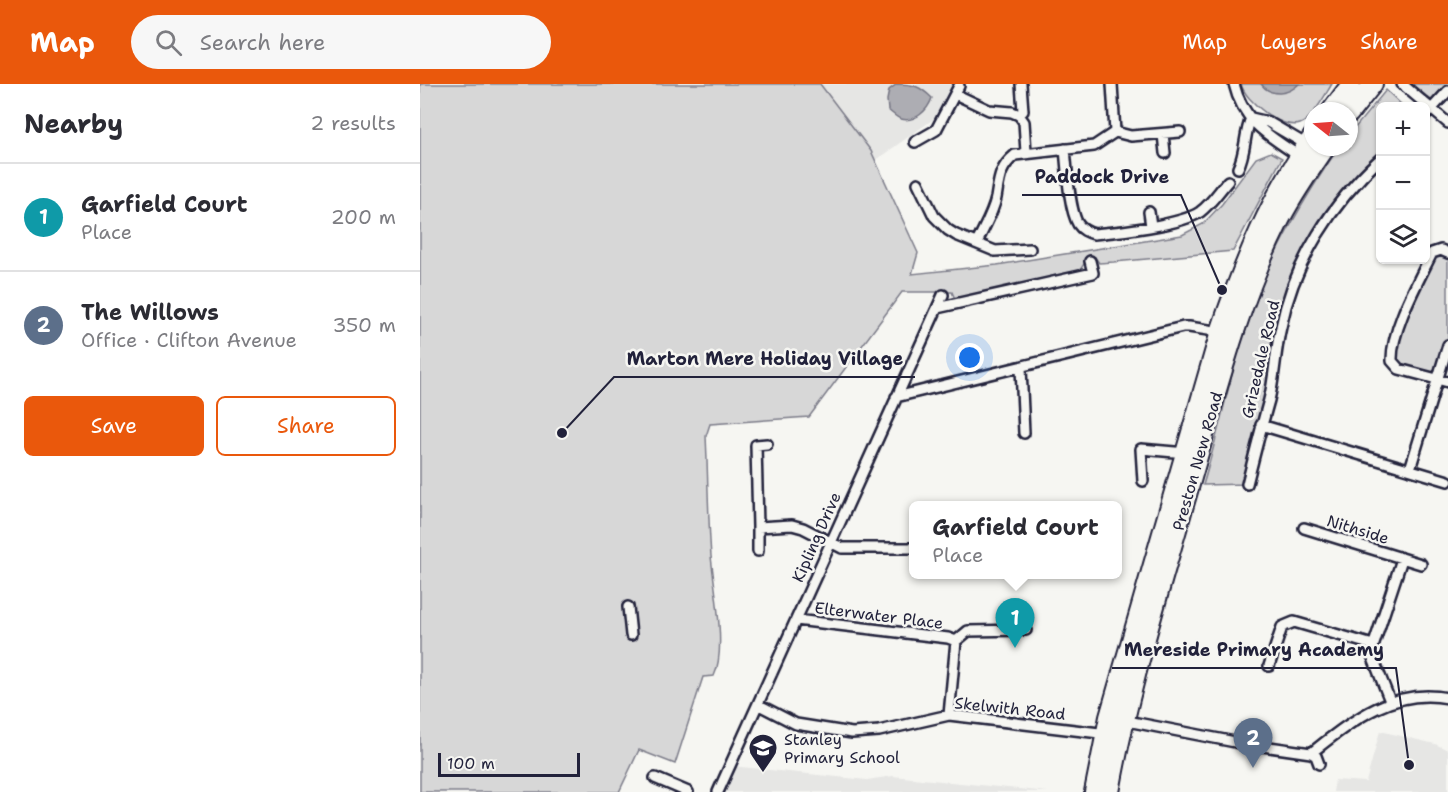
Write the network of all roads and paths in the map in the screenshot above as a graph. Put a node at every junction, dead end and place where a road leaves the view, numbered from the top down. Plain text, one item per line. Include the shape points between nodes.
1 (1021, 84) edge
2 (1112, 84) edge
3 (1234, 84) edge
4 (1351, 84) edge
5 (1372, 84) edge
6 (1402, 84) edge
7 (1448, 91) edge
8 (1338, 102) edge
9 (1358, 102) edge
10 (1419, 102) edge
11 (1430, 110) edge
12 (1430, 113) edge
13 (1019, 116) junction
14 (1251, 118) junction
15 (1448, 123) edge
16 (1114, 132) junction
17 (1180, 132) dead end
18 (1163, 134) junction
19 (915, 142) dead end
20 (1304, 146) edge
21 (1304, 147) edge
22 (1065, 149) junction
23 (1026, 152) junction
24 (1304, 152) edge
25 (1165, 153) dead end
26 (1307, 156) edge
27 (1320, 156) edge
28 (1376, 163) edge
29 (1238, 168) dead end
30 (1308, 173) junction
31 (1228, 181) dead end
32 (918, 183) dead end
33 (1149, 212) dead end
34 (1151, 226) junction
35 (977, 243) junction
36 (1030, 249) dead end
37 (1448, 253) edge
38 (1090, 261) dead end
39 (943, 295) dead end
40 (937, 308) junction
41 (1228, 334) junction
42 (1448, 345) edge
43 (1021, 368) junction
44 (1443, 381) edge
45 (896, 397) junction
46 (1261, 426) junction
47 (1024, 433) dead end
48 (767, 444) dead end
49 (1186, 453) junction
50 (1410, 469) junction
51 (1143, 481) dead end
52 (1448, 481) edge
53 (1247, 484) dead end
54 (758, 527) junction
55 (1304, 528) dead end
56 (830, 542) junction
57 (756, 547) dead end
58 (909, 548) edge
59 (1402, 559) junction
60 (1421, 564) dead end
61 (628, 607) dead end
62 (796, 620) junction
63 (1026, 630) dead end
64 (631, 635) dead end
65 (956, 641) junction
66 (1373, 645) junction
67 (1269, 666) dead end
68 (1448, 696) edge
69 (1390, 701) junction
70 (759, 705) junction
71 (949, 715) junction
72 (1115, 727) junction
73 (1311, 753) junction
74 (1319, 764) dead end
75 (655, 778) dead end
76 (687, 792) edge
77 (718, 792) edge
78 (1094, 792) edge
79 (1110, 792) edge

1 - 13 street via 1023,111
2 - 16 street
3 - 14 street
4 - 8 highway
5 - 9 highway
6 - 10 street
7 - 11 street
12 - 15 street
13 - 19 street via 989,110 957,90 936,130
13 - 23 street via 1024,122
14 - 20 street via 1268,122
14 - 21 street via 1263,132
14 - 29 street
16 - 18 street via 1131,136
16 - 22 street via 1094,146
17 - 18 street
18 - 25 street
22 - 23 street
22 - 34 street via 1073,209 1084,231 1094,234
23 - 35 street via 1014,155 1001,171 996,199
24 - 41 highway, Preston New Road via 1286,176 1230,302
26 - 30 highway
27 - 30 highway, Preston New Road
28 - 46 street, Grizedale Road via 1343,197 1299,273 1280,328
30 - 41 highway, Preston New Road via 1278,224
31 - 34 street via 1199,212
32 - 35 street via 941,223 956,235
33 - 34 street
35 - 36 street via 995,251
37 - 44 street via 1432,253 1408,303 1392,350 1392,361 1400,369
38 - 40 street via 1094,273
39 - 40 street, Kipling Drive
40 - 45 street, Kipling Drive
41 - 43 street via 1183,327
41 - 49 highway, Preston New Road
41 - 72 highway, Preston New Road via 1203,439 1153,613
42 - 44 street
43 - 45 street
43 - 47 street
44 - 50 street
45 - 56 street, Kipling Drive
46 - 50 street
46 - 53 street, Grizedale Road
48 - 54 street via 756,445
49 - 51 street, Preston New Road via 1141,449
49 - 72 highway, Preston New Road
50 - 52 street
54 - 56 street via 792,525
54 - 57 street
55 - 59 street, Nithside
56 - 58 street via 842,548
56 - 62 street, Kipling Drive
59 - 60 street, Nithside
59 - 66 street, Nithside
61 - 64 street
62 - 65 street, Elterwater Place
62 - 70 street, Kipling Drive
63 - 65 street, Elterwater Place via 968,631
65 - 71 street
66 - 67 street via 1294,622 1282,627
66 - 69 street via 1371,653
68 - 69 street via 1422,695
69 - 73 street via 1352,721
70 - 71 street, Skelwith Road via 796,724 852,733
70 - 77 street, Kipling Drive
71 - 72 street, Skelwith Road
72 - 73 street, Skelwith Road
72 - 78 highway, Preston New Road
72 - 79 highway, Preston New Road
73 - 74 street
75 - 76 street

